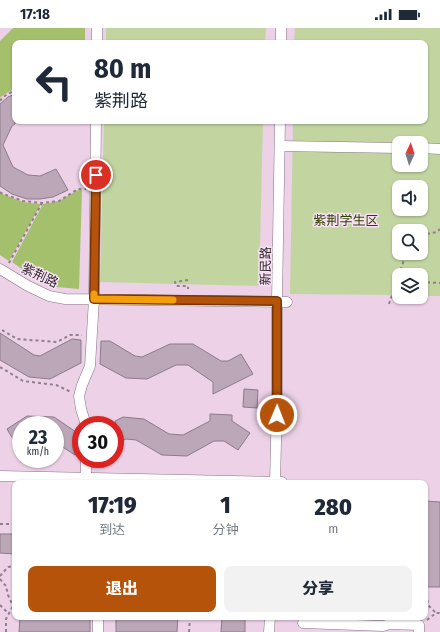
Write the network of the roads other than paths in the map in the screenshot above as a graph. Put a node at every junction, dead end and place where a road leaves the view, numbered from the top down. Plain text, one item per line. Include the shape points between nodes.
1 (97, 28) edge
2 (281, 28) edge
3 (97, 40) edge
4 (281, 40) edge
5 (96, 124) edge
6 (280, 124) edge
7 (280, 146) junction
8 (392, 148) edge
9 (428, 148) edge
10 (440, 149) edge
11 (2, 271) edge
12 (94, 299) junction
13 (282, 302) junction
14 (83, 416) edge
15 (86, 468) edge
16 (0, 476) edge
17 (86, 478) junction
18 (97, 480) edge
19 (277, 480) edge
20 (98, 620) edge
21 (270, 620) edge
22 (303, 623) dead end
23 (419, 629) edge
24 (98, 632) edge
25 (269, 632) edge

1 - 3 street
2 - 4 street
5 - 12 street
6 - 7 street, 新民路
7 - 8 street
7 - 13 street, 新民路
9 - 10 street
11 - 12 street, 紫荆路 via 48,296
12 - 13 street, 紫荆路
12 - 14 street via 90,366 79,396
13 - 19 street, 新民路 via 277,401
15 - 17 street
16 - 17 street
17 - 18 street
20 - 24 street
21 - 25 street
22 - 23 street via 383,626 390,624

